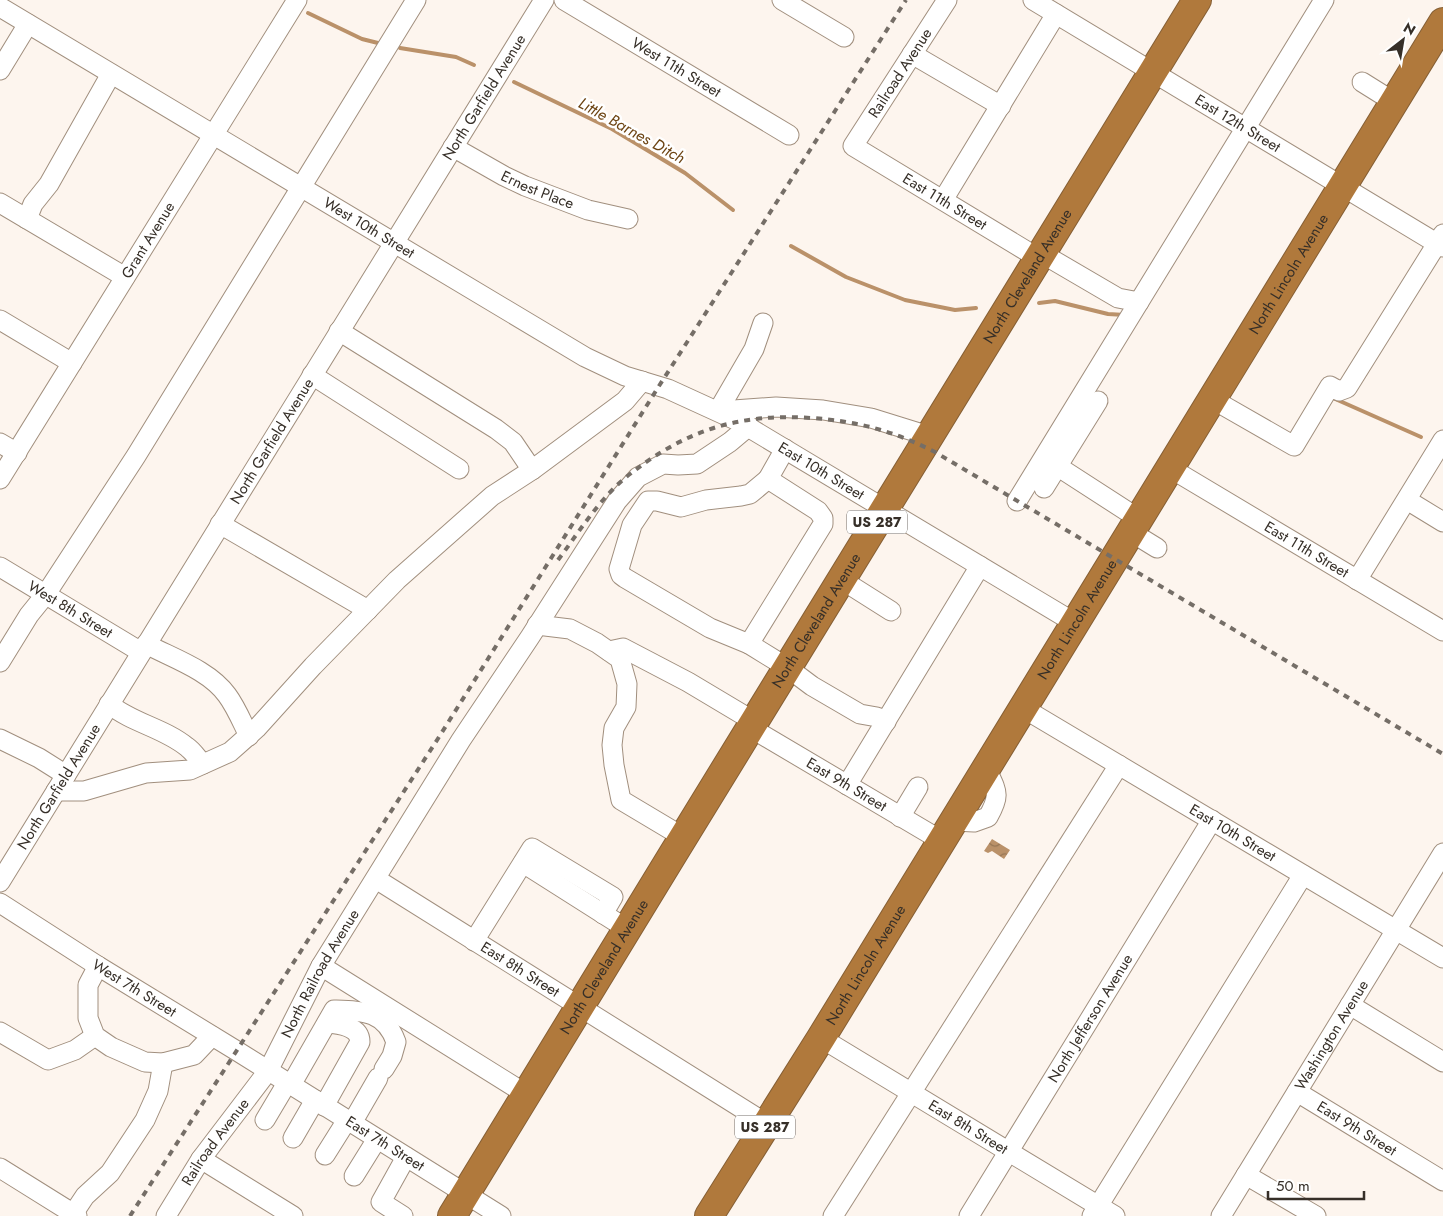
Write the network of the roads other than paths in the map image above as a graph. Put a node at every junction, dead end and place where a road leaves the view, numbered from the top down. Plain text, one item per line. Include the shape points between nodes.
1 (297, 0) edge
2 (416, 0) edge
3 (544, 0) edge
4 (564, 0) edge
5 (782, 0) edge
6 (947, 0) edge
7 (1033, 0) edge
8 (1197, 0) edge
9 (1324, 0) edge
10 (0, 7) edge
11 (1060, 10) edge
12 (1443, 22) edge
13 (28, 24) junction
14 (844, 36) dead end
15 (912, 54) junction
16 (0, 70) edge
17 (1152, 72) junction
18 (110, 74) junction
19 (1362, 82) dead end
20 (1394, 102) junction
21 (1000, 106) junction
22 (1245, 128) junction
23 (212, 135) junction
24 (789, 135) dead end
25 (853, 146) joint
26 (453, 147) junction
27 (1342, 186) junction
28 (301, 188) junction
29 (943, 200) junction
30 (0, 203) edge
31 (27, 219) junction
32 (628, 219) dead end
33 (1441, 241) edge
34 (393, 244) junction
35 (1039, 256) junction
36 (125, 277) junction
37 (1138, 302) junction
38 (0, 320) edge
39 (763, 323) dead end
40 (339, 331) junction
41 (72, 363) junction
42 (312, 375) junction
43 (642, 381) junction
44 (1212, 399) junction
45 (1098, 401) dead end
46 (718, 411) junction
47 (748, 426) junction
48 (929, 436) junction
49 (1443, 440) edge
50 (0, 443) edge
51 (786, 448) junction
52 (17, 453) junction
53 (1057, 466) junction
54 (1170, 468) junction
55 (459, 469) dead end
56 (532, 470) junction
57 (768, 478) junction
58 (0, 479) edge
59 (1044, 488) dead end
60 (1407, 500) junction
61 (1017, 501) dead end
62 (885, 508) junction
63 (1443, 522) edge
64 (220, 524) junction
65 (1135, 525) junction
66 (1157, 548) dead end
67 (980, 566) junction
68 (0, 567) edge
69 (842, 580) junction
70 (1357, 580) junction
71 (46, 594) junction
72 (368, 610) junction
73 (891, 611) dead end
74 (1075, 623) junction
75 (537, 625) junction
76 (1443, 631) edge
77 (749, 644) junction
78 (144, 648) junction
79 (609, 651) junction
80 (0, 662) edge
81 (788, 668) junction
82 (109, 704) junction
83 (1023, 708) junction
84 (886, 722) junction
85 (753, 725) junction
86 (249, 736) junction
87 (0, 739) edge
88 (203, 764) junction
89 (1119, 765) junction
90 (66, 775) junction
91 (847, 785) junction
92 (918, 787) dead end
93 (56, 791) junction
94 (900, 817) junction
95 (1212, 820) junction
96 (948, 831) junction
97 (683, 837) junction
98 (1443, 854) edge
99 (1303, 875) junction
100 (376, 879) junction
101 (0, 882) edge
102 (0, 903) edge
103 (628, 929) junction
104 (1396, 930) junction
105 (474, 941) junction
106 (1443, 958) edge
107 (98, 966) junction
108 (321, 966) junction
109 (350, 984) junction
110 (1350, 1005) junction
111 (579, 1007) junction
112 (331, 1017) junction
113 (0, 1032) edge
114 (95, 1036) junction
115 (212, 1036) junction
116 (821, 1038) junction
117 (1443, 1062) edge
118 (163, 1063) junction
119 (268, 1071) junction
120 (289, 1084) junction
121 (911, 1092) junction
122 (1297, 1092) junction
123 (526, 1094) junction
124 (319, 1103) junction
125 (265, 1120) dead end
126 (349, 1121) junction
127 (766, 1124) junction
128 (293, 1138) dead end
129 (377, 1139) junction
130 (1008, 1152) junction
131 (325, 1155) dead end
132 (406, 1157) junction
133 (201, 1159) junction
134 (0, 1169) edge
135 (1246, 1174) junction
136 (354, 1176) dead end
137 (1443, 1180) edge
138 (459, 1205) edge
139 (1095, 1211) edge
140 (75, 1215) edge
141 (166, 1216) edge
142 (293, 1216) edge
143 (402, 1216) edge
144 (501, 1216) edge
145 (709, 1216) edge
146 (834, 1216) edge
147 (969, 1216) edge
148 (1115, 1216) edge
149 (1221, 1216) edge
150 (1316, 1216) edge

1 - 23 street, Grant Avenue
2 - 28 street
3 - 26 street, North Garfield Avenue
4 - 24 street, West 11th Street
5 - 14 street
6 - 15 street, Railroad Avenue
7 - 11 street, East 12th Street
8 - 17 highway, North Cleveland Avenue / US 287
9 - 22 street
10 - 13 street, West 10th Street
11 - 17 street, East 12th Street
11 - 21 street
12 - 20 highway, North Lincoln Avenue / US 287
13 - 16 street
13 - 18 street, West 10th Street
15 - 21 street
15 - 25 street, Railroad Avenue
17 - 22 street, East 12th Street
17 - 35 highway, North Cleveland Avenue / US 287
18 - 23 street, West 10th Street
18 - 31 street
19 - 20 street
20 - 27 highway, North Lincoln Avenue / US 287
21 - 29 street
22 - 27 street, East 12th Street
22 - 37 street
23 - 28 street, West 10th Street
23 - 36 street, Grant Avenue
25 - 29 street, East 11th Street
26 - 32 street, Ernest Place via 526,186 588,210
26 - 34 street, North Garfield Avenue
27 - 33 street, East 12th Street
27 - 44 highway, North Lincoln Avenue / US 287
28 - 34 street, West 10th Street
28 - 71 street via 132,464
29 - 35 street, East 11th Street
30 - 31 street
31 - 36 street
33 - 44 street via 1346,388 1339,392 1330,386 1294,446
34 - 40 street, North Garfield Avenue
34 - 43 street, West 10th Street via 585,357
35 - 37 street, East 11th Street via 1118,298
35 - 48 highway, North Cleveland Avenue / US 287
36 - 41 street, Grant Avenue
37 - 61 street
38 - 41 street
39 - 46 street via 754,349
40 - 42 street, North Garfield Avenue
40 - 56 street via 496,429 513,442
41 - 52 street, Grant Avenue
42 - 55 street
42 - 64 street, North Garfield Avenue
43 - 46 street, West 10th Street
43 - 56 street via 625,401
44 - 54 highway, North Lincoln Avenue / US 287
45 - 53 street
46 - 47 street, West 10th Street
46 - 48 street via 776,407 823,410 870,418
47 - 51 street, East 10th Street
47 - 75 street, North Railroad Avenue via 697,464 663,464 638,477 617,501
48 - 62 highway, North Cleveland Avenue / US 287
49 - 60 street
50 - 52 street
51 - 57 street
51 - 62 street, East 10th Street
52 - 58 street, Grant Avenue
53 - 59 street
53 - 65 street
54 - 65 highway, North Lincoln Avenue / US 287
54 - 70 street, East 11th Street
56 - 72 street via 492,496
57 - 77 street via 818,511 823,524
57 - 77 street via 750,494 741,496 681,507 648,501 632,525 619,569 625,578 688,616
60 - 63 street
60 - 70 street
62 - 67 street, East 10th Street
62 - 69 highway, North Cleveland Avenue / US 287
64 - 72 street
64 - 78 street, North Garfield Avenue
65 - 66 street
65 - 74 highway, North Lincoln Avenue / US 287
67 - 74 street, East 10th Street
67 - 84 street
68 - 71 street, West 8th Street
69 - 73 street
69 - 81 highway, North Cleveland Avenue / US 287
70 - 76 street, East 11th Street
71 - 78 street, West 8th Street
71 - 80 street
72 - 86 street
74 - 83 highway, North Lincoln Avenue / US 287
75 - 79 street via 570,629
75 - 100 street, North Railroad Avenue via 461,740
77 - 81 street
78 - 82 street, North Garfield Avenue
78 - 86 street, West 8th Street via 203,674 221,687
79 - 85 street, East 9th Street via 623,648 688,682
79 - 97 street via 620,659 628,684 626,707 614,728 612,745 621,800
81 - 84 street via 860,714
81 - 85 highway, North Cleveland Avenue / US 287
82 - 88 street via 188,747
82 - 90 street, North Garfield Avenue
83 - 89 street, East 10th Street
83 - 96 highway, North Lincoln Avenue / US 287
84 - 91 street
85 - 91 street, East 9th Street
85 - 97 highway, North Cleveland Avenue / US 287
86 - 88 street via 230,752
87 - 90 street
88 - 93 street via 190,770 146,773 84,791
89 - 95 street, East 10th Street
89 - 121 street
90 - 93 street, North Garfield Avenue
91 - 94 street, East 9th Street
92 - 94 street
93 - 101 street, North Garfield Avenue
94 - 96 street, East 9th Street
95 - 99 street, East 10th Street
95 - 130 street, North Jefferson Avenue
96 - 116 highway, North Lincoln Avenue / US 287
97 - 103 highway, North Cleveland Avenue / US 287
98 - 104 street, Washington Avenue
99 - 104 street, East 10th Street
99 - 139 street
100 - 105 street, East 8th Street
100 - 108 street, North Railroad Avenue
102 - 107 street, West 7th Street
103 - 105 street via 527,856
103 - 111 highway, North Cleveland Avenue / US 287
104 - 106 street, East 10th Street
104 - 110 street, Washington Avenue
105 - 111 street, East 8th Street
107 - 114 street via 88,985 88,1018
107 - 115 street, West 7th Street
108 - 109 street
108 - 119 street, North Railroad Avenue
109 - 112 street
109 - 123 street
110 - 117 street
110 - 122 street, Washington Avenue
111 - 123 highway, North Cleveland Avenue / US 287
111 - 127 street, East 8th Street
112 - 120 street
112 - 124 street via 361,1038
112 - 126 street via 369,1013 382,1020 396,1042 392,1056
113 - 114 street via 48,1060 75,1050
114 - 118 street via 145,1062
115 - 118 street via 194,1055
115 - 119 street, West 7th Street
116 - 121 street, East 8th Street
116 - 127 highway, North Lincoln Avenue / US 287
118 - 140 street via 158,1091 145,1120 110,1173 85,1196
119 - 120 street, East 7th Street
119 - 133 street, Railroad Avenue
120 - 124 street, East 7th Street
120 - 125 street
121 - 130 street, East 8th Street
121 - 146 street
122 - 135 street, Washington Avenue
122 - 137 street, East 9th Street
123 - 138 highway, North Cleveland Avenue / US 287
124 - 126 street, East 7th Street
124 - 128 street
126 - 129 street, East 7th Street
126 - 131 street
127 - 145 highway, North Lincoln Avenue / US 287
129 - 132 street, East 7th Street
129 - 136 street
130 - 139 street, East 8th Street
130 - 147 street, North Jefferson Avenue
132 - 138 street, East 7th Street
132 - 143 street via 381,1202
133 - 141 street, Railroad Avenue
133 - 142 street
134 - 140 street
135 - 149 street, Washington Avenue
135 - 150 street
138 - 144 street, East 7th Street
139 - 148 street, East 8th Street

